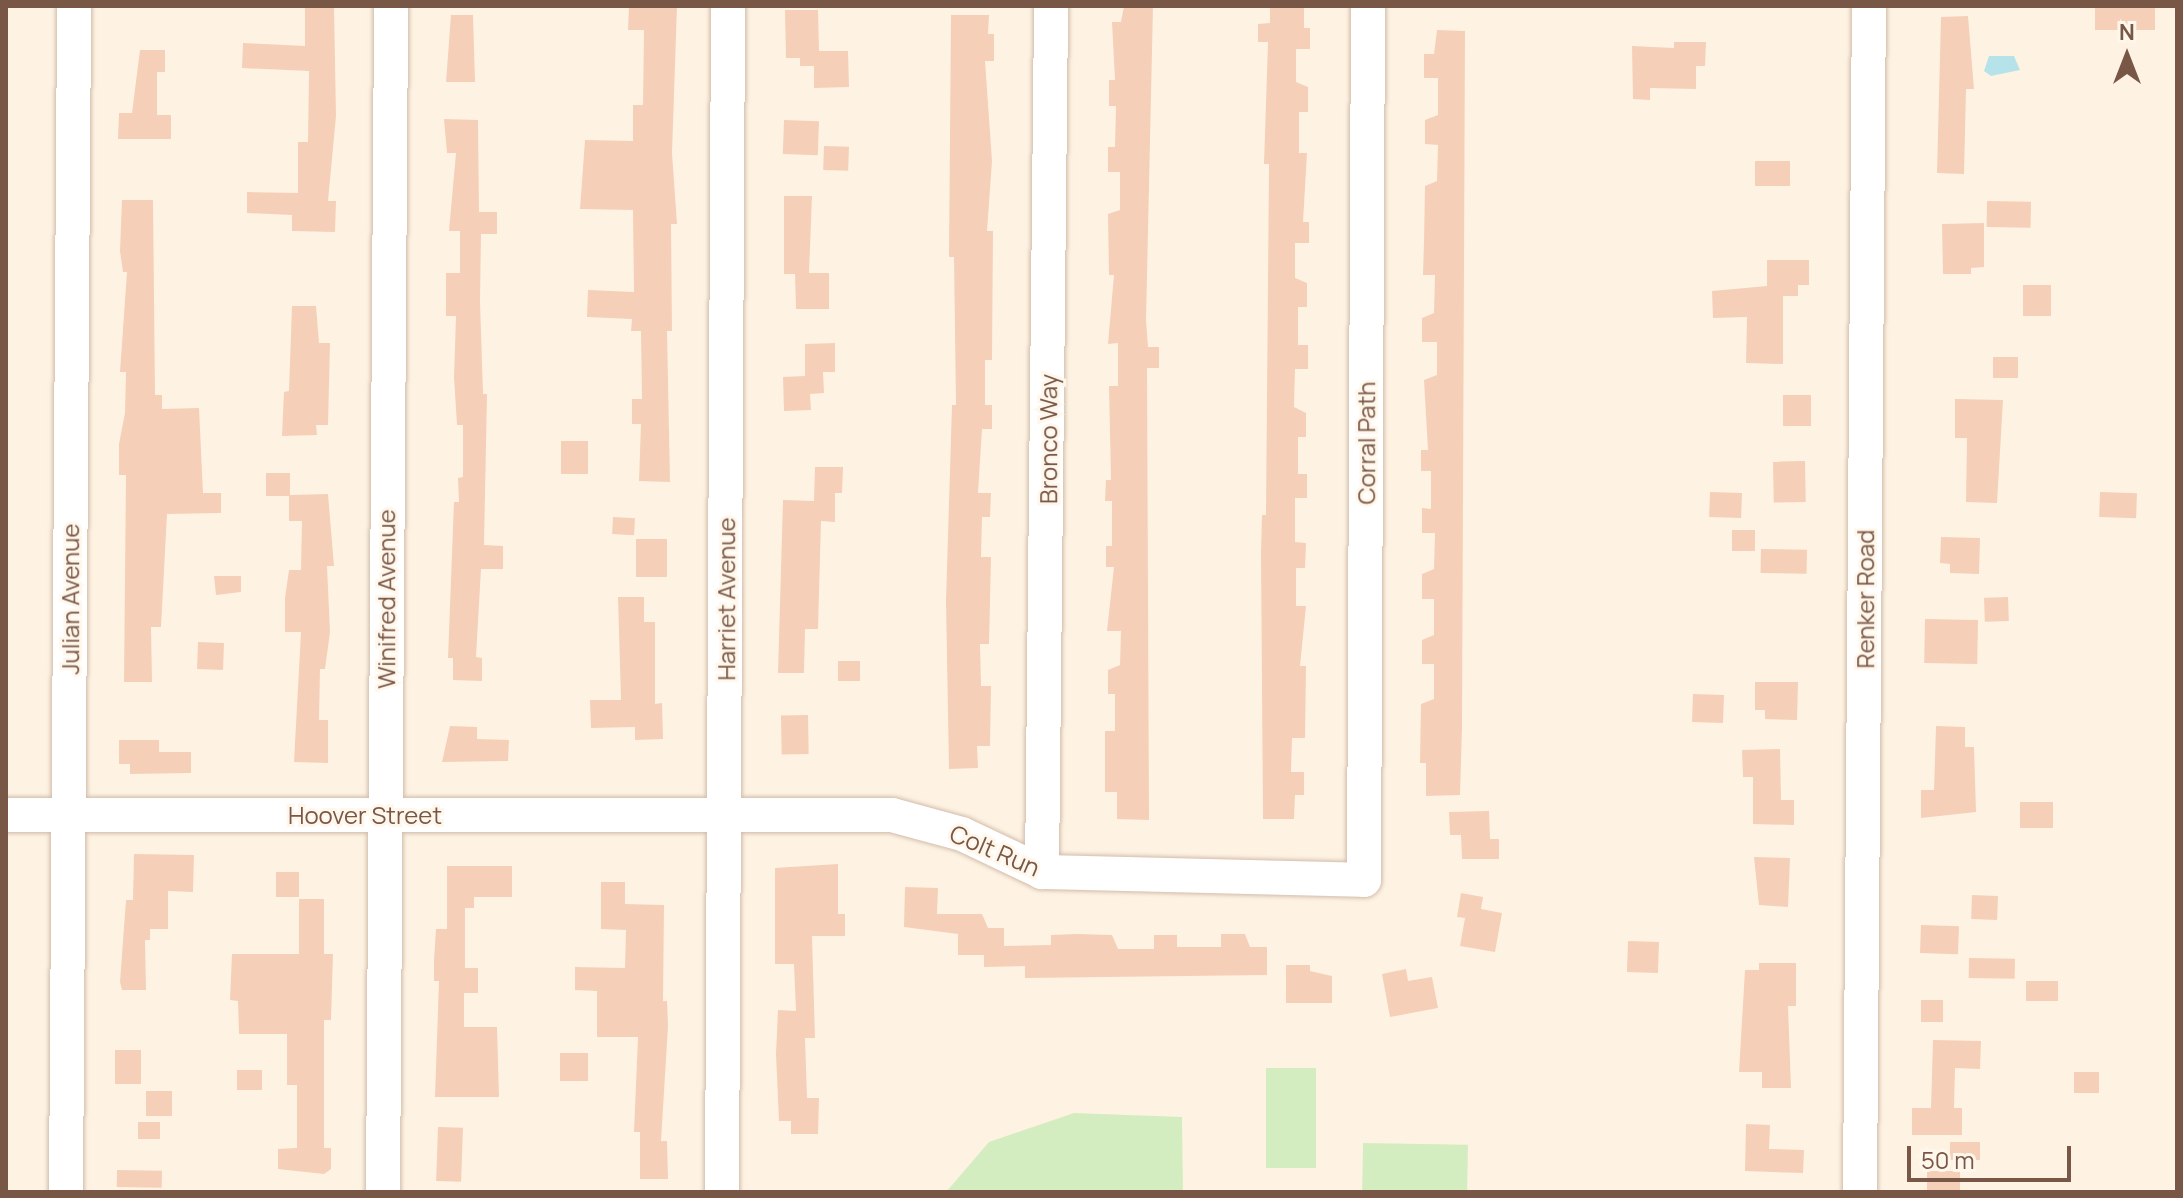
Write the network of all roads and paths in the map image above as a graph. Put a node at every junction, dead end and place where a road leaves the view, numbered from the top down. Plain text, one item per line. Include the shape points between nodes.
1 (74, 6) edge
2 (391, 6) edge
3 (728, 6) edge
4 (1051, 6) edge
5 (1368, 6) edge
6 (1869, 6) edge
7 (6, 815) edge
8 (68, 815) junction
9 (385, 815) junction
10 (724, 815) junction
11 (1042, 872) junction
12 (1364, 880) joint
13 (66, 1192) edge
14 (383, 1192) edge
15 (722, 1192) edge
16 (1860, 1192) edge

1 - 8 street, Julian Avenue
2 - 9 street, Winifred Avenue
3 - 10 street, Harriet Avenue
4 - 11 street, Bronco Way
5 - 12 street, Corral Path
6 - 16 street, Renker Road
7 - 8 street, Hoover Street
8 - 9 street, Hoover Street
8 - 13 street, Julian Avenue
9 - 10 street, Hoover Street
9 - 14 street, Winifred Avenue
10 - 11 street, Colt Run via 892,815 962,834
10 - 15 street, Harriet Avenue
11 - 12 street, Colt Run

